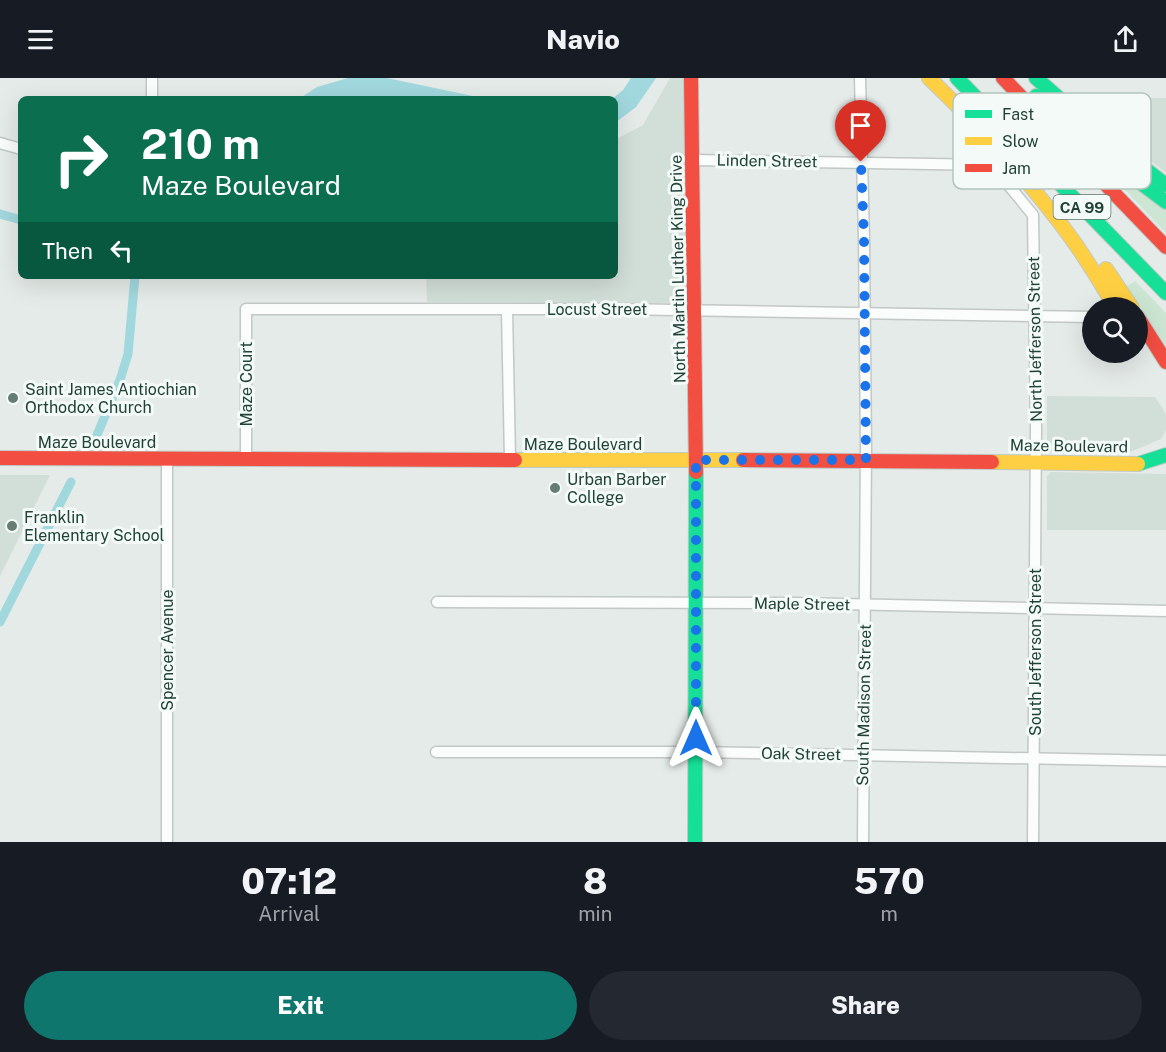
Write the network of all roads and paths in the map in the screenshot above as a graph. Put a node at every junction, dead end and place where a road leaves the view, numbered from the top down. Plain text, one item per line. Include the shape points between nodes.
1 (152, 78) edge
2 (692, 78) edge
3 (860, 78) edge
4 (929, 78) edge
5 (957, 78) edge
6 (1002, 78) edge
7 (1016, 78) edge
8 (1036, 78) edge
9 (972, 93) edge
10 (1017, 93) edge
11 (1033, 93) edge
12 (1053, 93) edge
13 (152, 96) edge
14 (953, 102) edge
15 (0, 143) edge
16 (18, 148) edge
17 (693, 160) junction
18 (861, 162) junction
19 (953, 164) edge
20 (1151, 173) edge
21 (1166, 184) edge
22 (1012, 189) edge
23 (1033, 189) edge
24 (1049, 189) edge
25 (1065, 189) edge
26 (1110, 189) edge
27 (1149, 189) edge
28 (1166, 202) edge
29 (1033, 215) joint
30 (1166, 247) edge
31 (1166, 293) edge
32 (1109, 297) edge
33 (1125, 297) edge
34 (246, 309) joint
35 (507, 310) junction
36 (695, 310) junction
37 (864, 313) junction
38 (1035, 316) junction
39 (1082, 317) edge
40 (1148, 333) edge
41 (1148, 353) edge
42 (1166, 362) edge
43 (1166, 379) edge
44 (1166, 455) edge
45 (0, 458) edge
46 (167, 459) junction
47 (246, 459) junction
48 (510, 460) junction
49 (696, 460) junction
50 (866, 460) junction
51 (1036, 462) junction
52 (1138, 464) junction
53 (1166, 466) edge
54 (437, 602) dead end
55 (696, 602) junction
56 (866, 605) junction
57 (1036, 608) junction
58 (1166, 610) edge
59 (436, 752) dead end
60 (697, 752) junction
61 (864, 754) junction
62 (1035, 758) junction
63 (1166, 761) edge
64 (167, 842) edge
65 (695, 842) edge
66 (863, 842) edge
67 (1033, 842) edge

1 - 13 street
2 - 17 main road, North Martin Luther King Drive
3 - 18 street, South Madison Street
4 - 14 main road
5 - 9 main road, CA 99
6 - 10 main road, CA 99
7 - 11 main road
8 - 12 main road
15 - 16 street
17 - 18 street, Linden Street
17 - 36 main road, North Martin Luther King Drive
18 - 19 street, Linden Street
18 - 37 street, South Madison Street
20 - 21 main road
22 - 29 street, Linden Street
23 - 32 main road
24 - 33 main road
25 - 31 main road, CA 99
26 - 30 main road, CA 99
27 - 28 main road
29 - 38 street, North Jefferson Street
34 - 35 street, Locust Street
34 - 47 street, Maze Court
35 - 36 street, Locust Street
35 - 48 street
36 - 37 street, Locust Street
36 - 49 main road, North Martin Luther King Drive
37 - 38 street, Locust Street
37 - 50 street, South Madison Street
38 - 39 street, Locust Street
38 - 51 street, North Jefferson Street
40 - 42 main road
41 - 43 main road
44 - 52 main road
45 - 46 main road, Maze Boulevard
46 - 47 main road, Maze Boulevard
46 - 64 street, Spencer Avenue
47 - 48 main road, Maze Boulevard
48 - 49 main road, Maze Boulevard
49 - 50 main road, Maze Boulevard
49 - 55 main road, North Martin Luther King Drive
50 - 51 main road, Maze Boulevard
50 - 56 street, South Madison Street
51 - 52 main road, Maze Boulevard
51 - 57 street, South Jefferson Street
52 - 53 main road, Maze Boulevard
54 - 55 street, Maple Street
55 - 56 street, Maple Street
55 - 60 main road, North Martin Luther King Drive
56 - 57 street, Maple Street
56 - 61 street, South Madison Street
57 - 58 street, Maple Street
57 - 62 street, South Jefferson Street
59 - 60 street, Oak Street
60 - 61 street, Oak Street
60 - 65 main road, North Martin Luther King Drive
61 - 62 street, Oak Street
61 - 66 street, South Madison Street
62 - 63 street, Oak Street
62 - 67 street, South Jefferson Street

